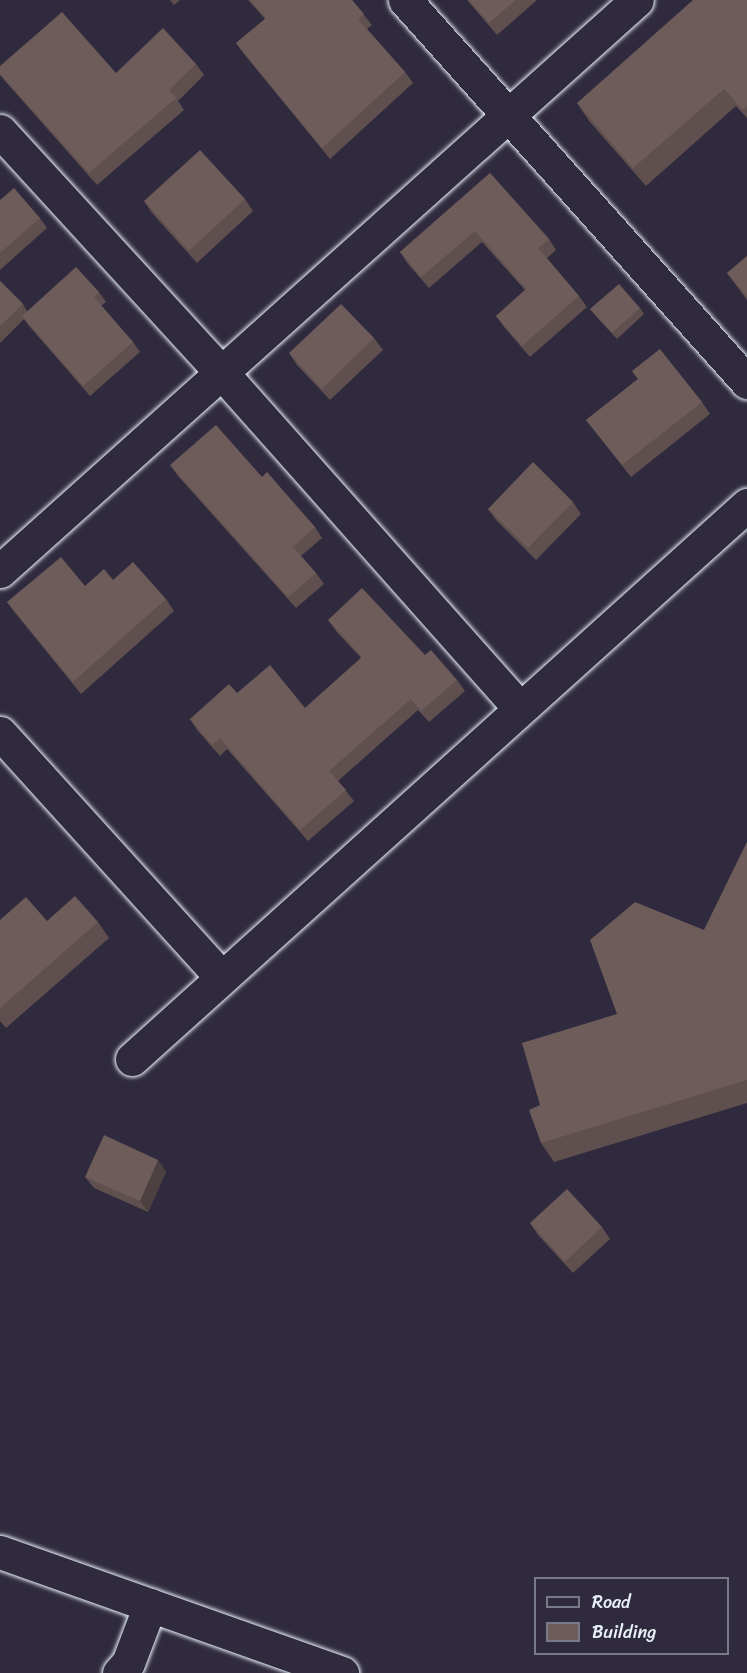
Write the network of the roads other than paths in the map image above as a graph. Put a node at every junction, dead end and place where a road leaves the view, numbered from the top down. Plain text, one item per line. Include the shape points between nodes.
1 (405, 0) edge
2 (637, 0) edge
3 (508, 115) junction
4 (0, 131) edge
5 (222, 373) junction
6 (747, 382) edge
7 (747, 505) edge
8 (0, 571) edge
9 (520, 709) junction
10 (0, 733) edge
11 (220, 976) junction
12 (132, 1059) dead end
13 (0, 1552) edge
14 (150, 1605) junction
15 (119, 1673) edge
16 (342, 1673) edge

1 - 3 street
2 - 3 street
3 - 5 street
3 - 6 street
4 - 5 street
5 - 8 street
5 - 9 street
7 - 9 street
9 - 11 street
10 - 11 street
11 - 12 street
13 - 14 street
14 - 15 street via 128,1664
14 - 16 street

